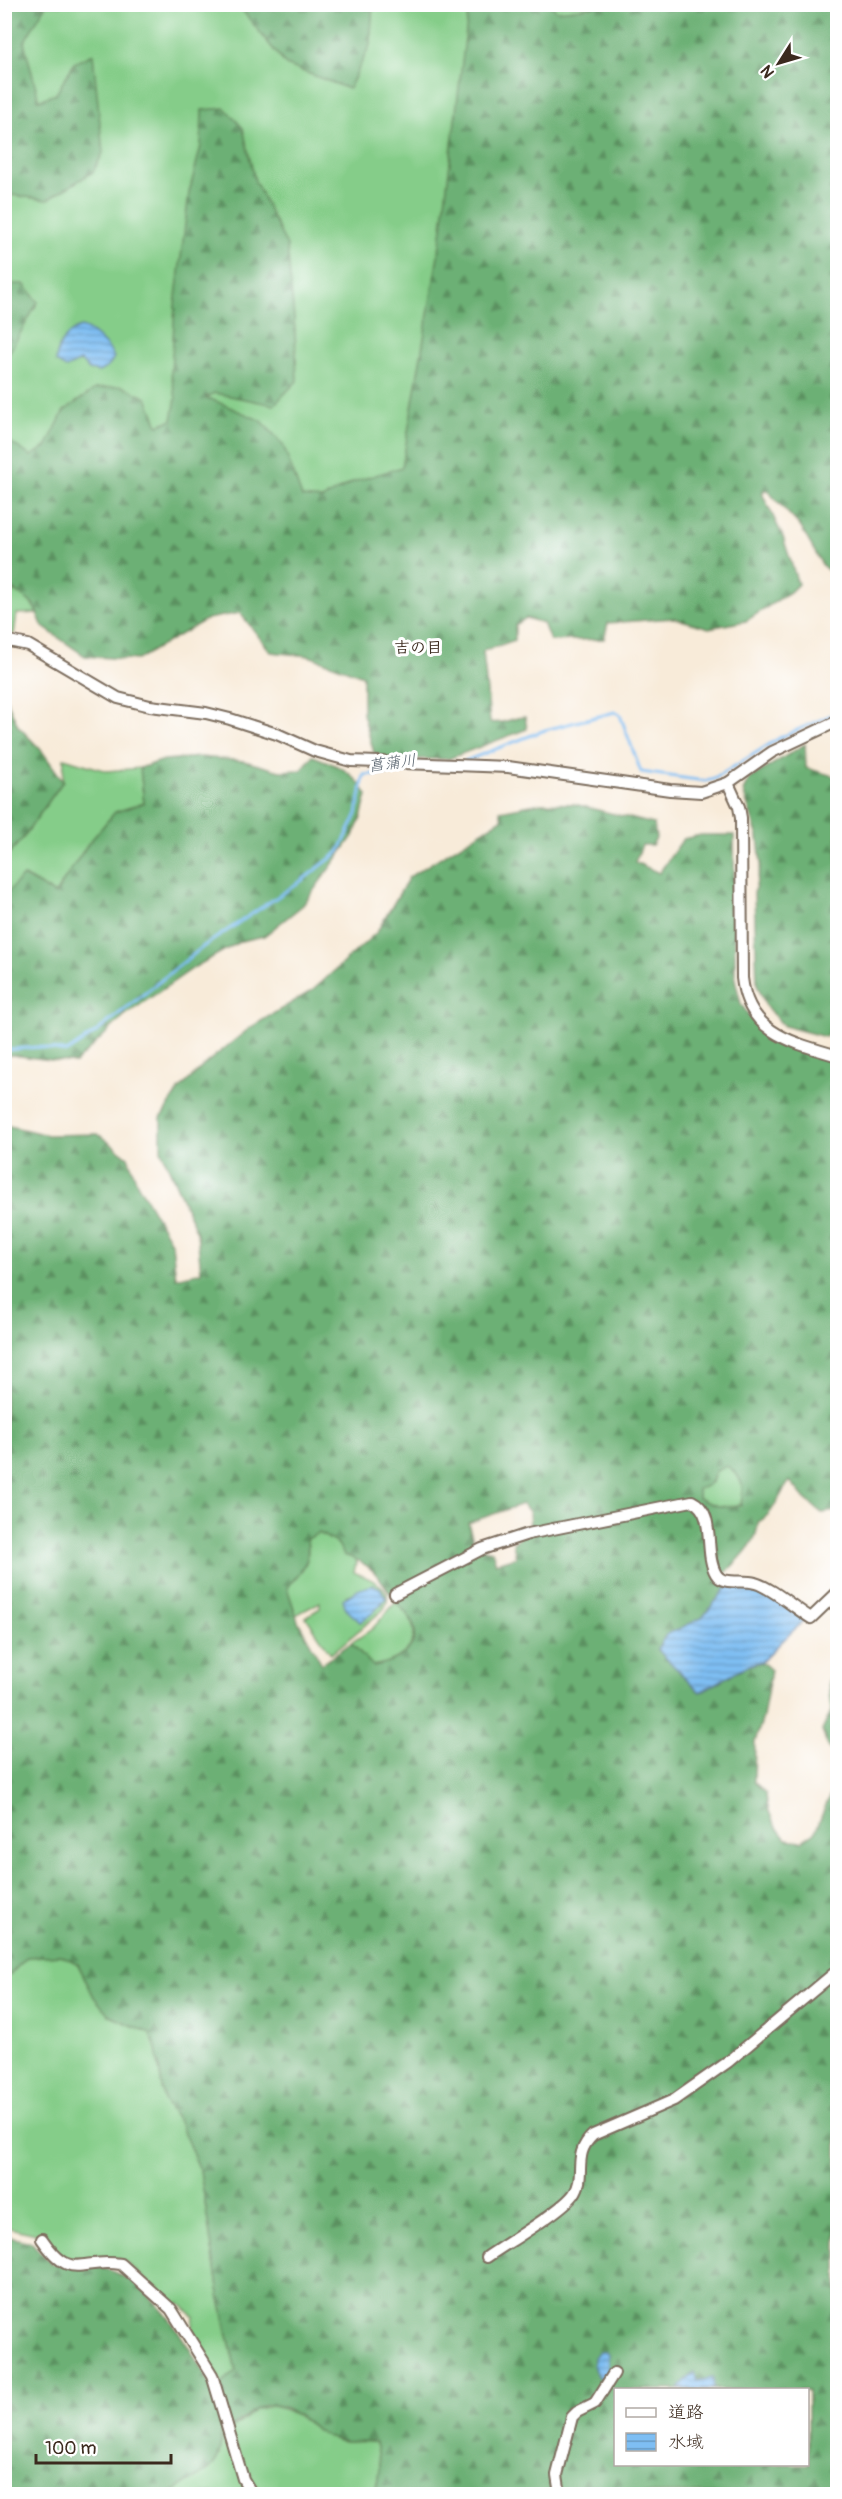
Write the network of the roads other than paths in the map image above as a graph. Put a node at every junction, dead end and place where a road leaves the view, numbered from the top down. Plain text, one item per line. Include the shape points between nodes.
1 (4, 640) edge
2 (837, 721) edge
3 (728, 783) junction
4 (837, 1056) edge
5 (837, 1592) edge
6 (395, 1594) dead end
7 (837, 1970) edge
8 (42, 2240) dead end
9 (487, 2256) dead end
10 (614, 2373) dead end
11 (252, 2494) edge
12 (560, 2494) edge

1 - 3 street via 28,645 118,698 230,719 351,761 508,767 688,792
2 - 3 street via 772,752
3 - 4 street via 741,818 742,978 747,1003 760,1022 779,1036
5 - 6 street via 811,1618 759,1584 723,1580 717,1576 711,1559 704,1513 692,1501 528,1534 482,1550
7 - 9 street via 728,2062 674,2100 593,2135 584,2143 579,2156 575,2193
8 - 11 street via 64,2264 122,2264 171,2309 212,2375 243,2479
10 - 12 street via 595,2403 572,2417 557,2475

